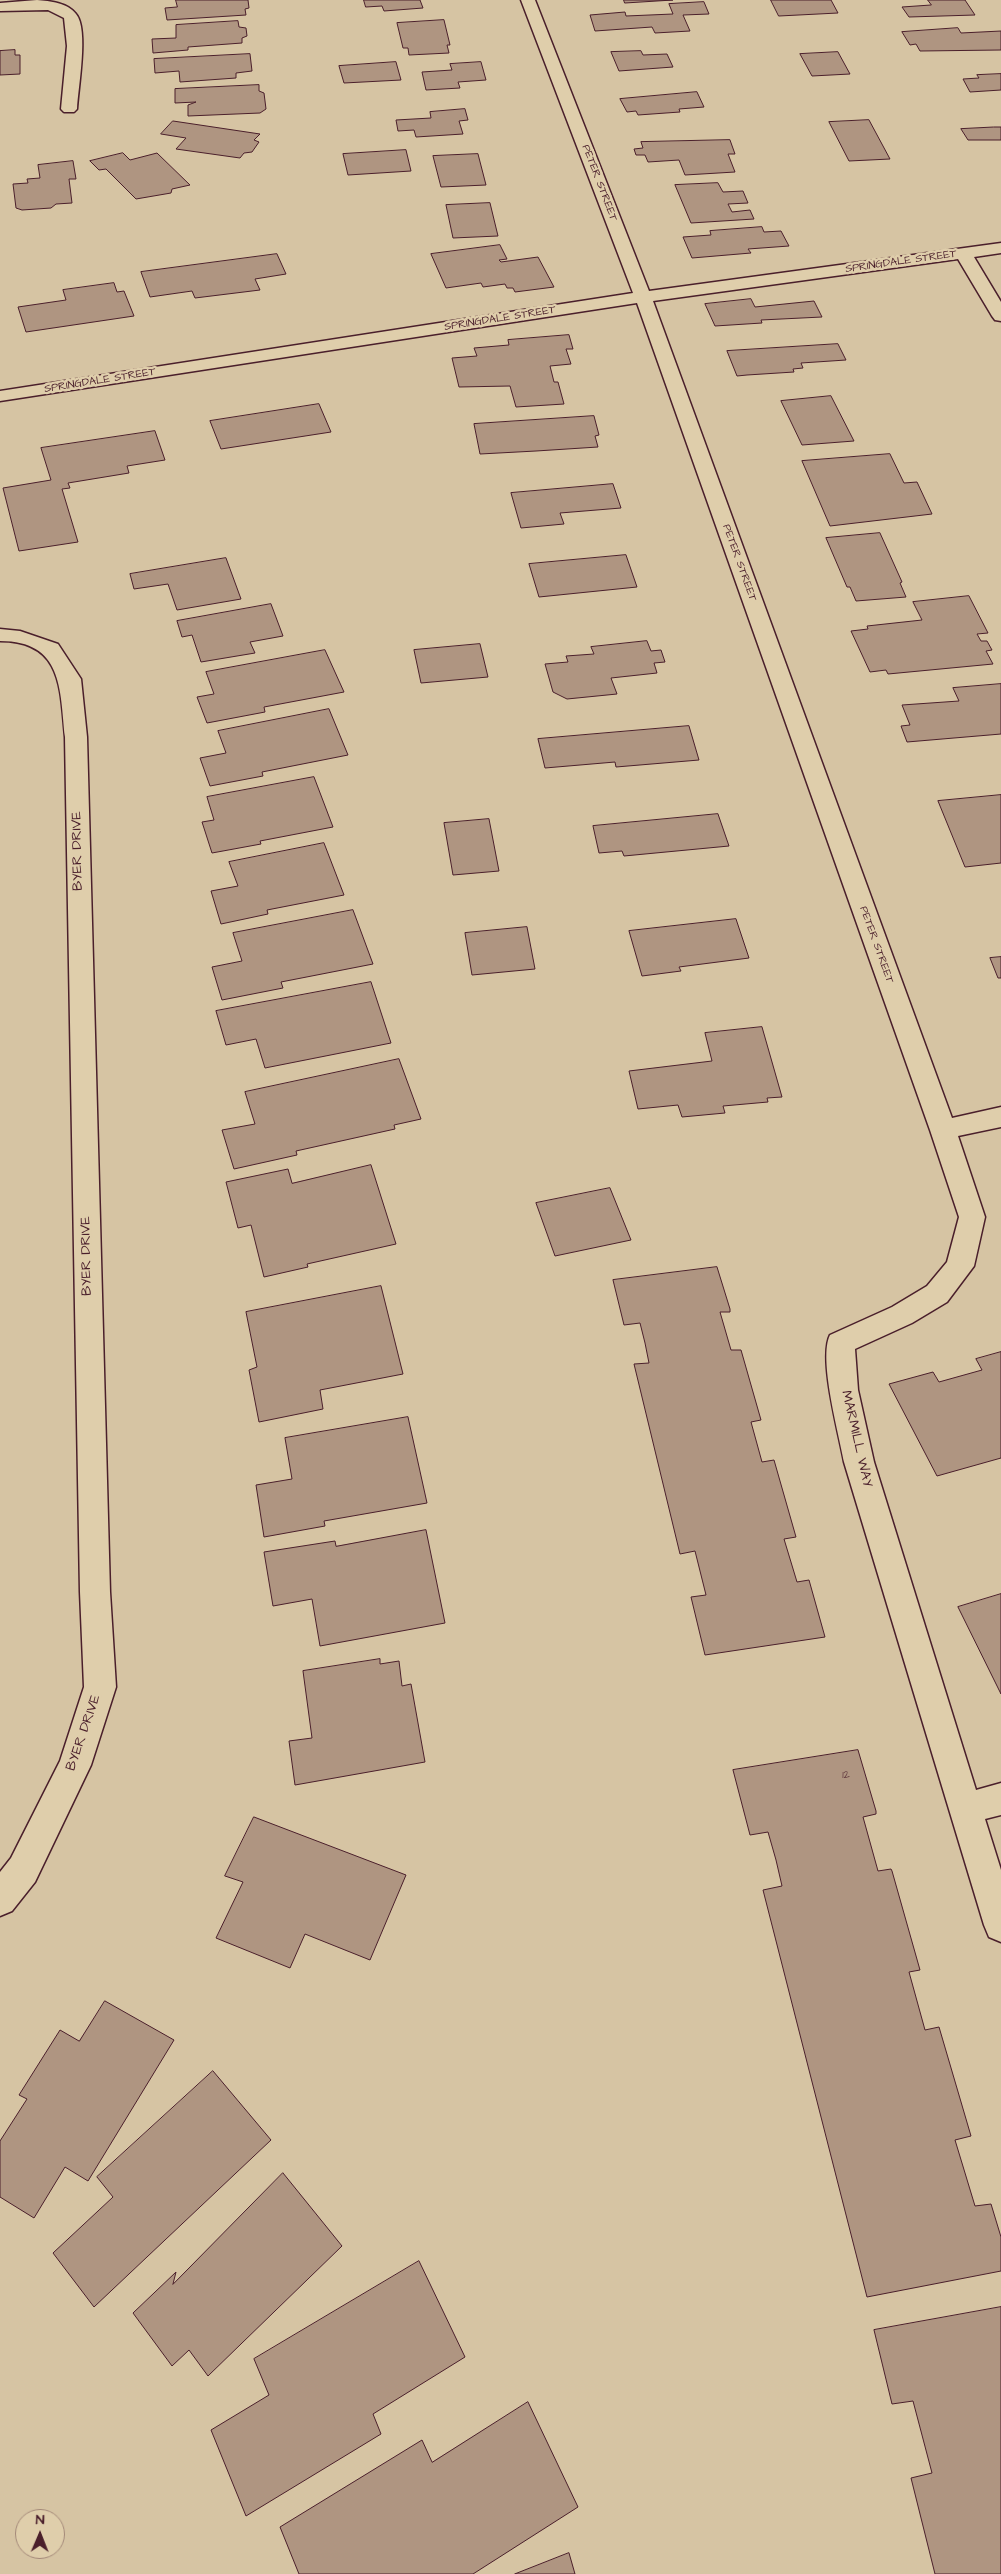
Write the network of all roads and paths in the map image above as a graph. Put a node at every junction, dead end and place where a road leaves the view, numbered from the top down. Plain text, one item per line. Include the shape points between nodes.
1 (528, 0) edge
2 (0, 7) edge
3 (69, 109) dead end
4 (1001, 248) edge
5 (964, 254) junction
6 (644, 297) junction
7 (1001, 316) edge
8 (0, 396) edge
9 (0, 635) edge
10 (1001, 1117) edge
11 (943, 1130) junction
12 (1001, 1799) edge
13 (964, 1809) junction
14 (0, 1899) edge
15 (1001, 1925) edge

1 - 6 street, PETER STREET
2 - 3 street via 38,4 60,8 71,16 75,30
4 - 5 street, SPRINGDALE STREET
5 - 6 street, SPRINGDALE STREET
5 - 7 street
6 - 8 street, SPRINGDALE STREET
6 - 11 street, PETER STREET
9 - 14 street, BYER DRIVE via 13,635 51,648 70,679 76,737 94,1572 100,1687 75,1765 23,1870
10 - 11 street
11 - 13 street, MARMILL WAY via 972,1217 960,1266 937,1294 902,1315 840,1343 844,1390 859,1462
12 - 13 street
13 - 15 street, MARMILL WAY

